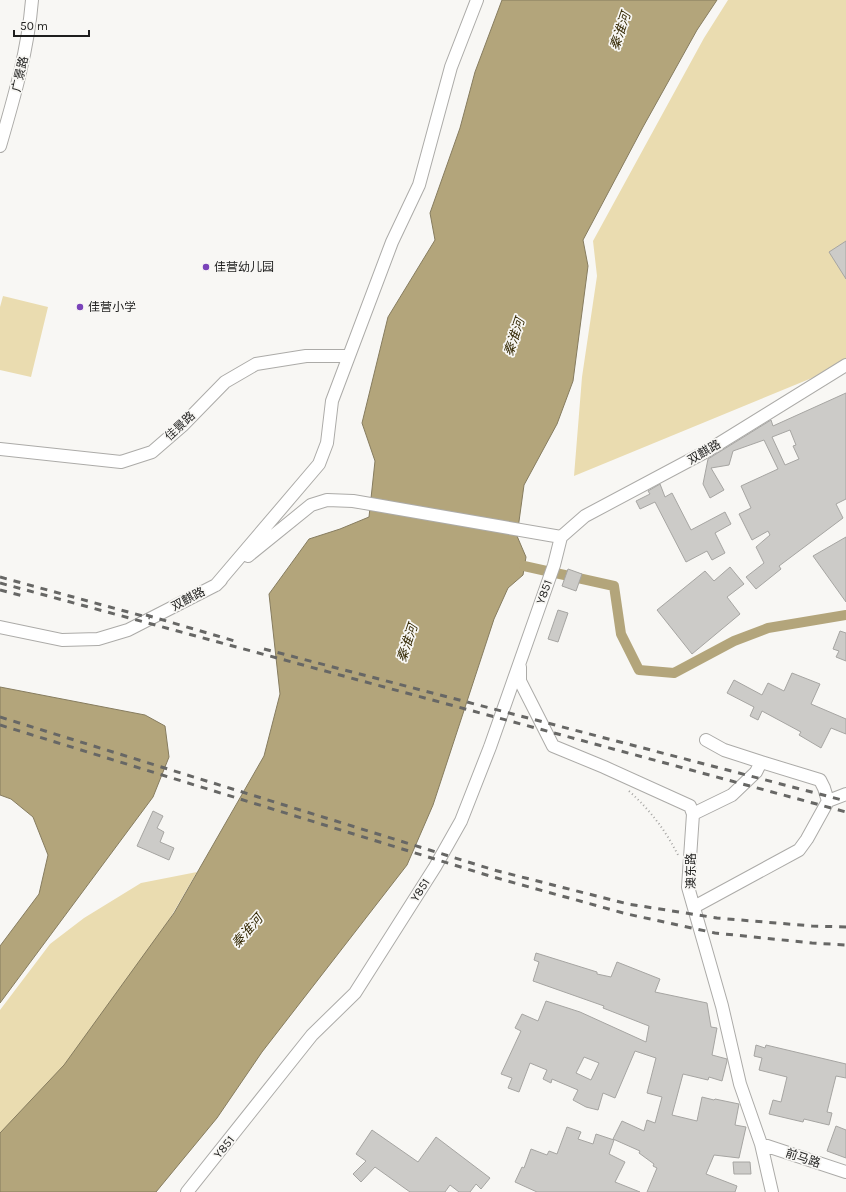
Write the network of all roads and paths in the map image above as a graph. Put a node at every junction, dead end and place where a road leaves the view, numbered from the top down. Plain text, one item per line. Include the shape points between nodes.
1 (32, 0) edge
2 (477, 0) edge
3 (0, 146) edge
4 (349, 356) junction
5 (846, 365) edge
6 (0, 448) edge
7 (561, 537) junction
8 (216, 585) junction
9 (0, 627) edge
10 (519, 662) junction
11 (706, 740) dead end
12 (761, 762) junction
13 (626, 788) dead end
14 (846, 794) edge
15 (828, 801) junction
16 (693, 814) junction
17 (678, 857) dead end
18 (694, 907) junction
19 (761, 1144) junction
20 (846, 1172) edge
21 (187, 1192) edge
22 (772, 1192) edge

1 - 3 street, 广景路 via 30,29 18,86
2 - 4 street via 451,67 419,185 392,242
4 - 6 street, 佳景路 via 306,356 256,364 225,382 152,452 122,462
4 - 8 street via 332,402 327,442 319,464
5 - 7 street, 双麒路 via 706,451 586,516
7 - 8 street, 双麒路 via 353,501 326,500 311,505
7 - 10 street, Y851 via 554,565
8 - 9 street, 双麒路 via 128,630 98,639 62,640
10 - 16 street via 520,681 554,746 690,806
10 - 21 street, Y851 via 461,821 435,867 354,993 312,1035
11 - 12 street via 724,750
12 - 15 street via 820,780
12 - 16 street via 756,772 732,795
13 - 17 path via 651,812
14 - 15 street
15 - 18 street via 799,850
16 - 18 street, 澳东路 via 688,887
18 - 19 street, 澳东路 via 722,1006 740,1084
19 - 20 street, 前马路
19 - 22 street, 澳东路

